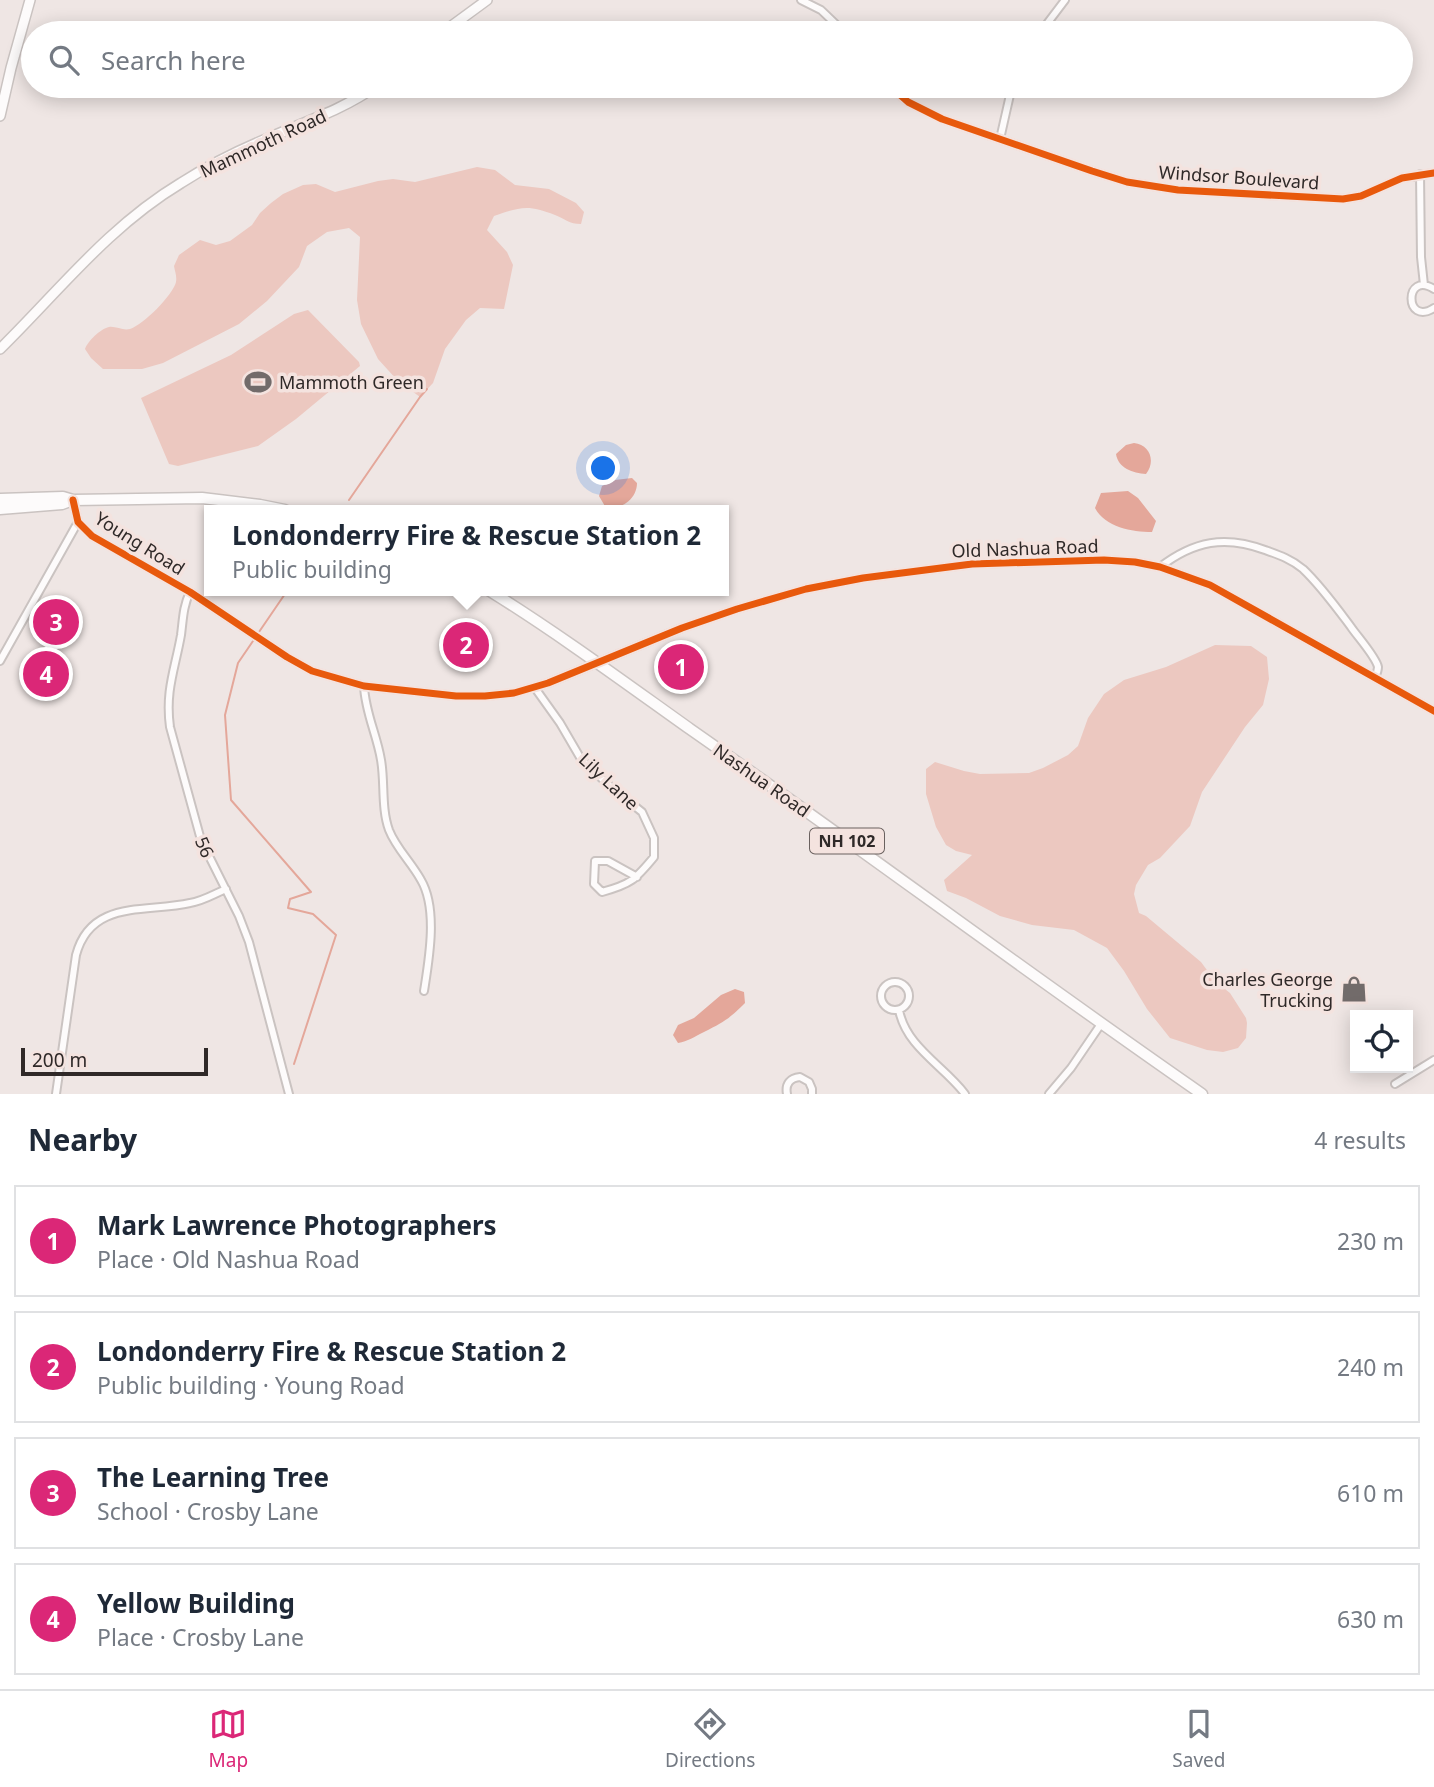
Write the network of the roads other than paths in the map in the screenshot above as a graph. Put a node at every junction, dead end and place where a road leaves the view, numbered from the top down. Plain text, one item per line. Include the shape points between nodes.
1 (30, 0) edge
2 (487, 0) edge
3 (801, 0) edge
4 (1065, 0) edge
5 (24, 21) edge
6 (458, 21) edge
7 (832, 21) edge
8 (1049, 21) edge
9 (21, 32) edge
10 (356, 98) edge
11 (904, 98) edge
12 (1009, 98) edge
13 (0, 116) edge
14 (1000, 139) junction
15 (1434, 173) edge
16 (1420, 174) junction
17 (1424, 285) junction
18 (1434, 289) edge
19 (1434, 309) edge
20 (0, 349) edge
21 (0, 499) edge
22 (73, 500) junction
23 (260, 505) edge
24 (0, 509) edge
25 (78, 522) junction
26 (1160, 567) junction
27 (190, 592) junction
28 (497, 596) edge
29 (0, 661) edge
30 (596, 662) junction
31 (1375, 677) junction
32 (364, 686) junction
33 (535, 688) junction
34 (1434, 711) edge
35 (637, 877) junction
36 (226, 889) junction
37 (424, 991) dead end
38 (899, 1010) junction
39 (1101, 1024) junction
40 (1434, 1060) edge
41 (1395, 1084) dead end
42 (57, 1094) edge
43 (289, 1094) edge
44 (786, 1094) edge
45 (811, 1094) edge
46 (965, 1094) edge
47 (1049, 1094) edge
48 (1202, 1094) edge

1 - 5 main road
2 - 6 main road
3 - 7 street
4 - 8 street
9 - 13 main road
10 - 20 main road, Mammoth Road via 216,162 151,203 72,272
11 - 14 street, Windsor Boulevard
12 - 14 street
14 - 16 street, Windsor Boulevard via 1106,176 1178,190 1343,199
15 - 16 street, Windsor Boulevard
16 - 17 street
17 - 18 street
17 - 19 street via 1414,289 1411,303 1421,312
21 - 22 main road
22 - 23 main road via 202,498
22 - 24 main road
22 - 25 street, Young Road
25 - 27 street, Young Road via 92,536
25 - 29 street
26 - 30 street, Old Nashua Road via 1104,560 1016,561 863,578 737,609
26 - 31 street, Old Nashua Road via 1210,585
26 - 31 street via 1184,550 1223,541 1244,543 1286,558 1314,580 1357,635 1376,662
27 - 32 street, Young Road via 299,664
27 - 36 street, 56 via 169,684 168,713 196,826
28 - 30 main road, Nashua Road / NH 102
30 - 33 street, Young Road
30 - 39 main road, Nashua Road / NH 102
31 - 34 street, Old Nashua Road
32 - 33 street, Young Road via 470,696
32 - 37 street via 381,760 388,825 429,901
33 - 35 street, Lily Lane via 581,759 642,811 654,838 654,857
35 - 35 street via 601,892 594,884 595,861 608,861
36 - 42 street via 187,904 114,914 89,929 76,956
36 - 43 street, 56 via 247,935
38 - 38 street via 887,1008 881,1001 881,992 889,983 901,983 908,990 908,1003
38 - 46 street via 910,1037
39 - 47 street
39 - 48 main road, Nashua Road / NH 102
40 - 41 street
44 - 45 street via 790,1081 800,1077 810,1084

